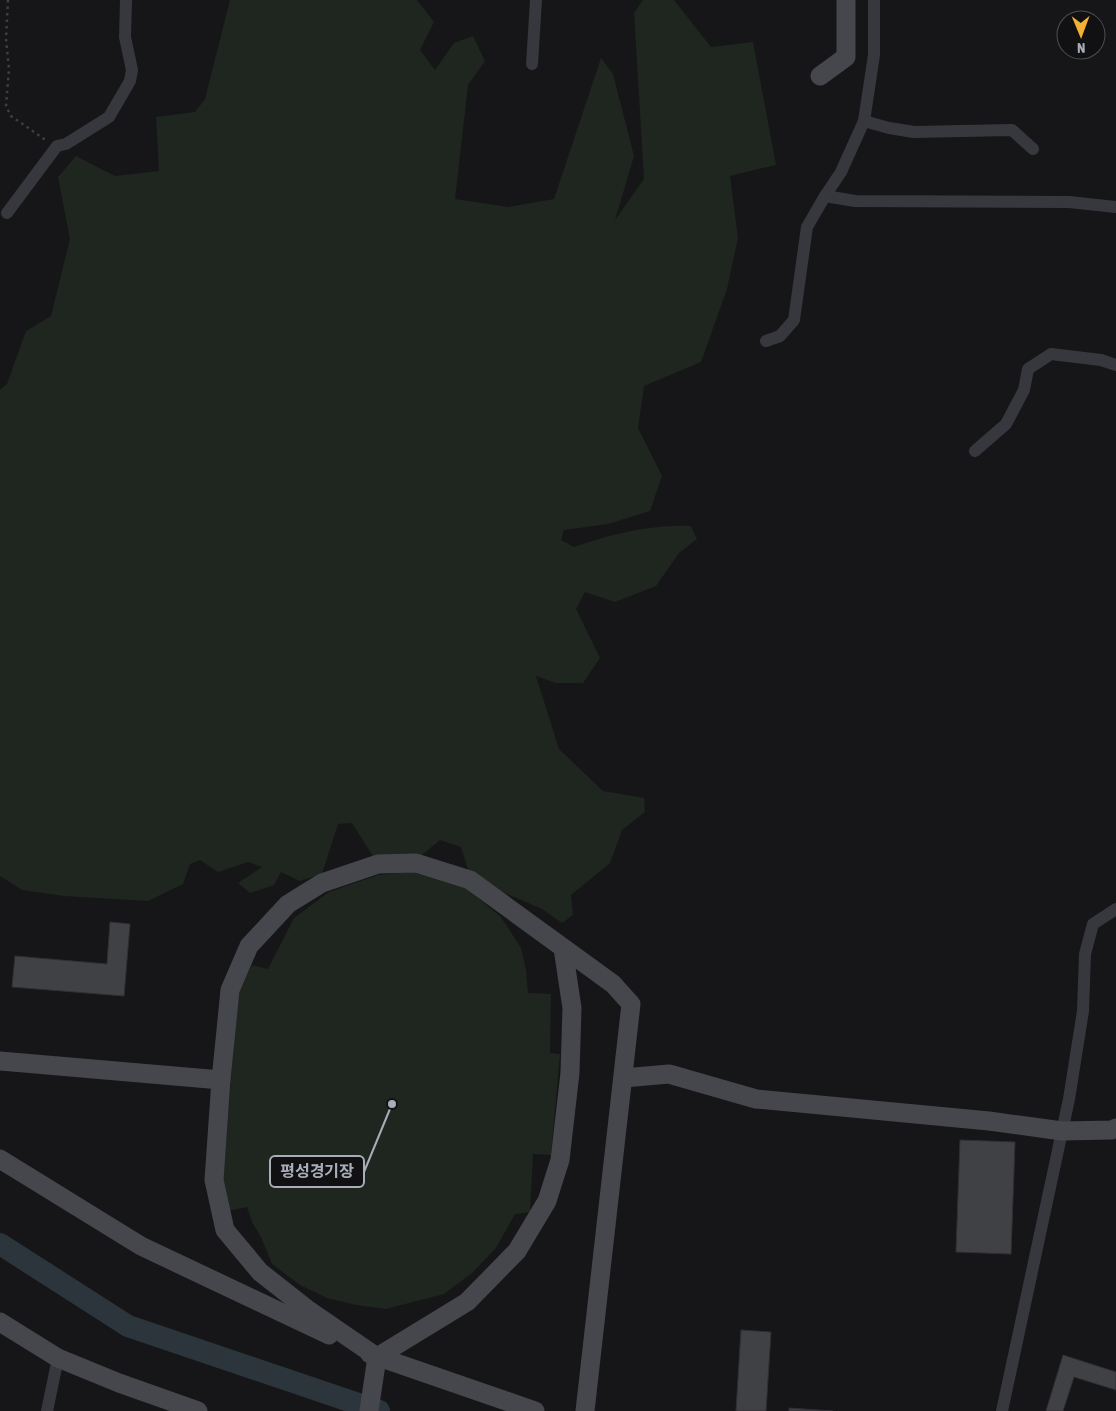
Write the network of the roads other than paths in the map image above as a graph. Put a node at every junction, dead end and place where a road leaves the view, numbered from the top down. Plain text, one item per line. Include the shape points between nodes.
1 (126, 0) edge
2 (536, 0) edge
3 (846, 0) edge
4 (874, 0) edge
5 (532, 64) dead end
6 (820, 76) dead end
7 (864, 121) junction
8 (1033, 149) dead end
9 (826, 196) junction
10 (1116, 207) edge
11 (7, 213) dead end
12 (766, 341) dead end
13 (1116, 365) edge
14 (975, 451) dead end
15 (1116, 909) edge
16 (563, 948) junction
17 (0, 1061) edge
18 (623, 1078) junction
19 (220, 1080) junction
20 (1116, 1128) edge
21 (1062, 1131) junction
22 (0, 1159) edge
23 (0, 1322) edge
24 (377, 1357) junction
25 (58, 1358) junction
26 (47, 1411) edge
27 (198, 1411) edge
28 (369, 1411) edge
29 (535, 1411) edge
30 (585, 1411) edge
31 (1002, 1411) edge

1 - 11 street via 125,37 132,70 130,81 109,117 66,144 57,146
2 - 5 street
3 - 6 street via 846,57
4 - 7 street via 874,55
7 - 8 street via 914,132 1012,130
7 - 9 street via 841,172
9 - 10 street via 855,201 1069,202
9 - 12 street via 807,227 794,320 780,336
13 - 14 street via 1051,354 1028,369 1024,390 1006,424
15 - 21 street via 1093,924 1091,931 1086,954 1083,1011
16 - 18 street via 613,984 632,1004
16 - 19 street via 470,880 416,863 378,864 322,883 288,904 249,946 230,990
16 - 24 street via 572,1008 570,1073 560,1160 547,1201 517,1251 467,1302
17 - 19 street
18 - 21 street via 669,1074 756,1099
18 - 30 street
19 - 24 street via 214,1180 225,1230 260,1272
20 - 21 street
21 - 31 street
22 - 24 street via 141,1246
23 - 25 street
24 - 28 street
24 - 29 street
25 - 26 street
25 - 27 street

